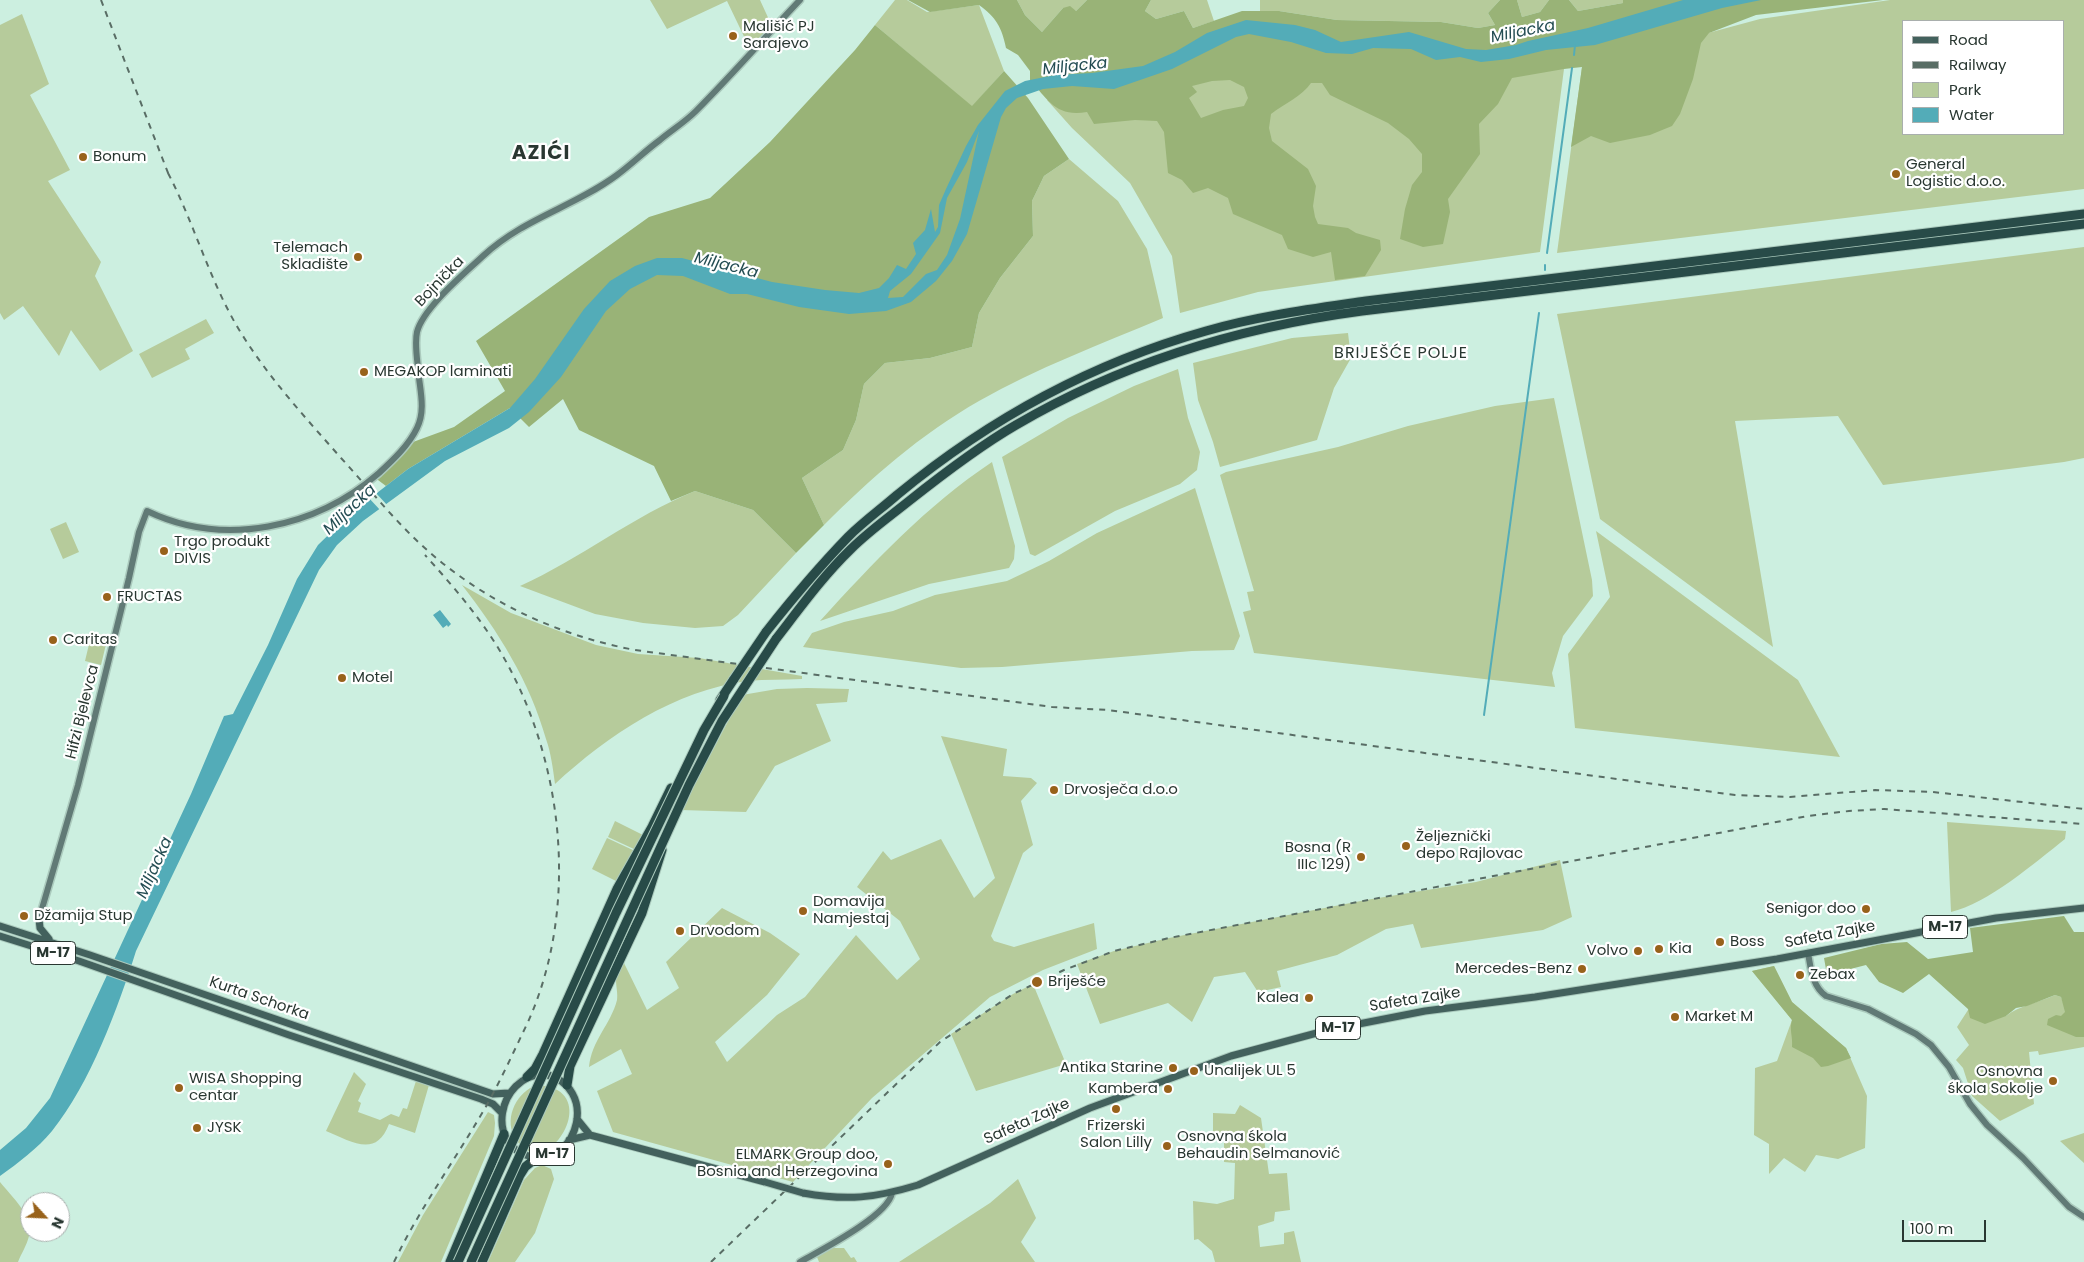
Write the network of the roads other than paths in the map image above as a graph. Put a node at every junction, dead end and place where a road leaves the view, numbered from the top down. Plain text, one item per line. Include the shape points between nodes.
1 (800, 0) edge
2 (2084, 214) edge
3 (2084, 224) edge
4 (147, 511) joint
5 (724, 696) junction
6 (667, 833) junction
7 (2084, 908) edge
8 (39, 919) junction
9 (0, 926) edge
10 (17, 931) junction
11 (0, 936) edge
12 (53, 942) junction
13 (1808, 953) junction
14 (527, 1077) junction
15 (567, 1085) junction
16 (509, 1093) junction
17 (502, 1113) junction
18 (577, 1119) junction
19 (504, 1134) junction
20 (590, 1135) junction
21 (569, 1140) junction
22 (536, 1158) junction
23 (892, 1193) junction
24 (2084, 1217) edge
25 (450, 1262) edge
26 (458, 1262) edge
27 (471, 1262) edge
28 (482, 1262) edge
29 (800, 1262) edge

1 - 4 main road, Bojnička via 691,115 615,176 510,233 429,309 420,323 417,336 422,412 418,426 408,444 367,483 345,499 305,516 251,530 195,528
2 - 5 highway, bridge via 1366,301 1266,316 1176,340 1090,373 1052,392 942,460 849,535 805,582 766,632
3 - 6 highway, bridge via 1278,324 1212,341 1081,391 977,449 851,548 820,582 740,690
4 - 8 main road, Hifzi Bjelevca via 138,532 78,784
5 - 14 highway, bridge via 704,722 617,889 543,1054
5 - 26 highway, bridge via 704,730 624,896
6 - 15 highway, bridge via 642,913 570,1066
6 - 27 highway, bridge
7 - 13 main road, Safeta Zajke / M-17 via 1996,918
8 - 10 main road via 29,930
8 - 12 main road via 40,928
9 - 10 main road, Kurta Schorka / M-17
10 - 12 main road, Kurta Schorka / M-17
11 - 17 main road, Kurta Schorka / M-17 via 481,1099 494,1104
12 - 16 main road, Kurta Schorka / M-17 via 493,1094
13 - 23 main road, Safeta Zajke / M-17 via 1635,982 1425,1011 1319,1032 1231,1056 1166,1080 1088,1110 928,1181
13 - 24 main road via 1814,979 1821,992 1868,1008 1931,1045 1987,1125 2069,1207
14 - 15 main road via 544,1074
14 - 16 main road
15 - 18 main road, M-17 via 575,1098
16 - 17 main road
17 - 19 main road
18 - 20 main road, M-17
18 - 21 main road, M-17
19 - 22 main road, M-17 via 514,1148
19 - 25 highway
20 - 21 main road, M-17
20 - 23 main road, M-17, bridge via 802,1193 832,1198
21 - 22 main road, M-17 via 557,1152
22 - 28 highway via 520,1175
23 - 29 main road via 891,1200 866,1221

